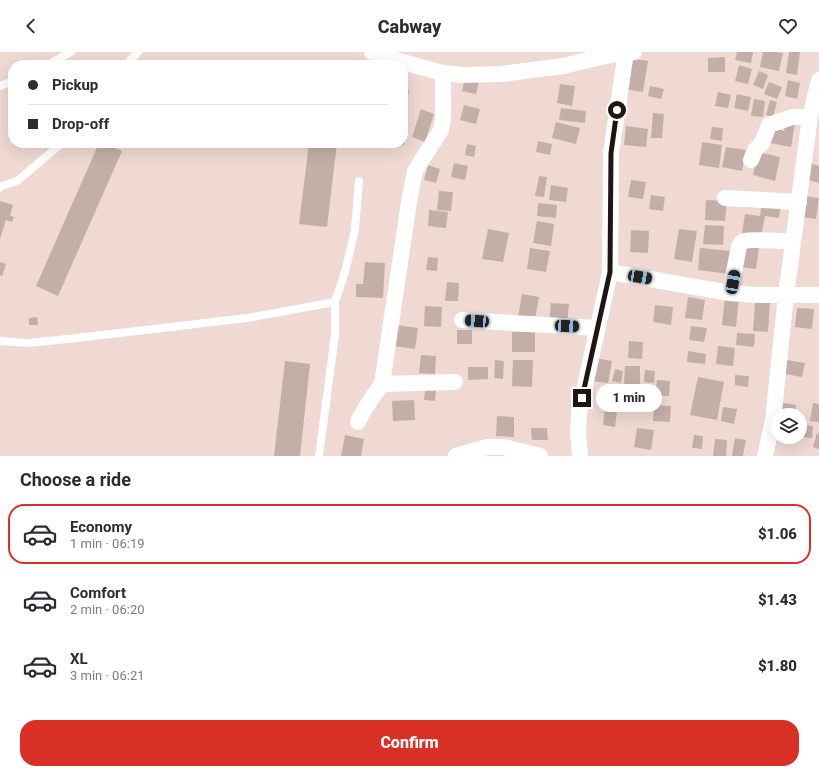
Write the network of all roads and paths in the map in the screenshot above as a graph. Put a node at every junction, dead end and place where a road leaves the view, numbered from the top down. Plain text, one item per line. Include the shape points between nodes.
1 (72, 52) edge
2 (138, 52) edge
3 (372, 52) edge
4 (628, 53) edge
5 (57, 60) edge
6 (131, 60) edge
7 (395, 60) edge
8 (408, 64) edge
9 (443, 73) junction
10 (819, 80) edge
11 (810, 118) junction
12 (56, 148) edge
13 (751, 160) dead end
14 (359, 181) dead end
15 (0, 188) edge
16 (725, 198) dead end
17 (799, 202) junction
18 (793, 242) junction
19 (610, 272) junction
20 (730, 293) junction
21 (786, 295) junction
22 (819, 295) edge
23 (335, 302) junction
24 (462, 320) dead end
25 (597, 328) junction
26 (0, 340) edge
27 (455, 382) dead end
28 (382, 384) junction
29 (358, 422) dead end
30 (319, 456) edge
31 (456, 456) edge
32 (540, 456) edge
33 (580, 456) edge
34 (765, 456) edge

1 - 5 lane
2 - 6 lane
3 - 7 street
4 - 9 street via 563,66 501,74
4 - 19 street via 611,153
8 - 9 street
9 - 28 street via 441,130 415,171
10 - 11 street
11 - 13 street via 792,117 769,125 762,143 755,150
11 - 17 street
12 - 15 lane via 17,181
14 - 23 lane via 355,229
16 - 17 street
17 - 18 street
18 - 20 street via 741,243
18 - 21 street
19 - 20 street
19 - 25 street
20 - 21 street
21 - 22 street
21 - 34 street via 773,420
23 - 26 lane via 247,318 76,338 28,343
23 - 30 lane via 336,335
24 - 25 street
25 - 33 street via 579,413
27 - 28 street
28 - 29 street
31 - 32 street via 487,447

